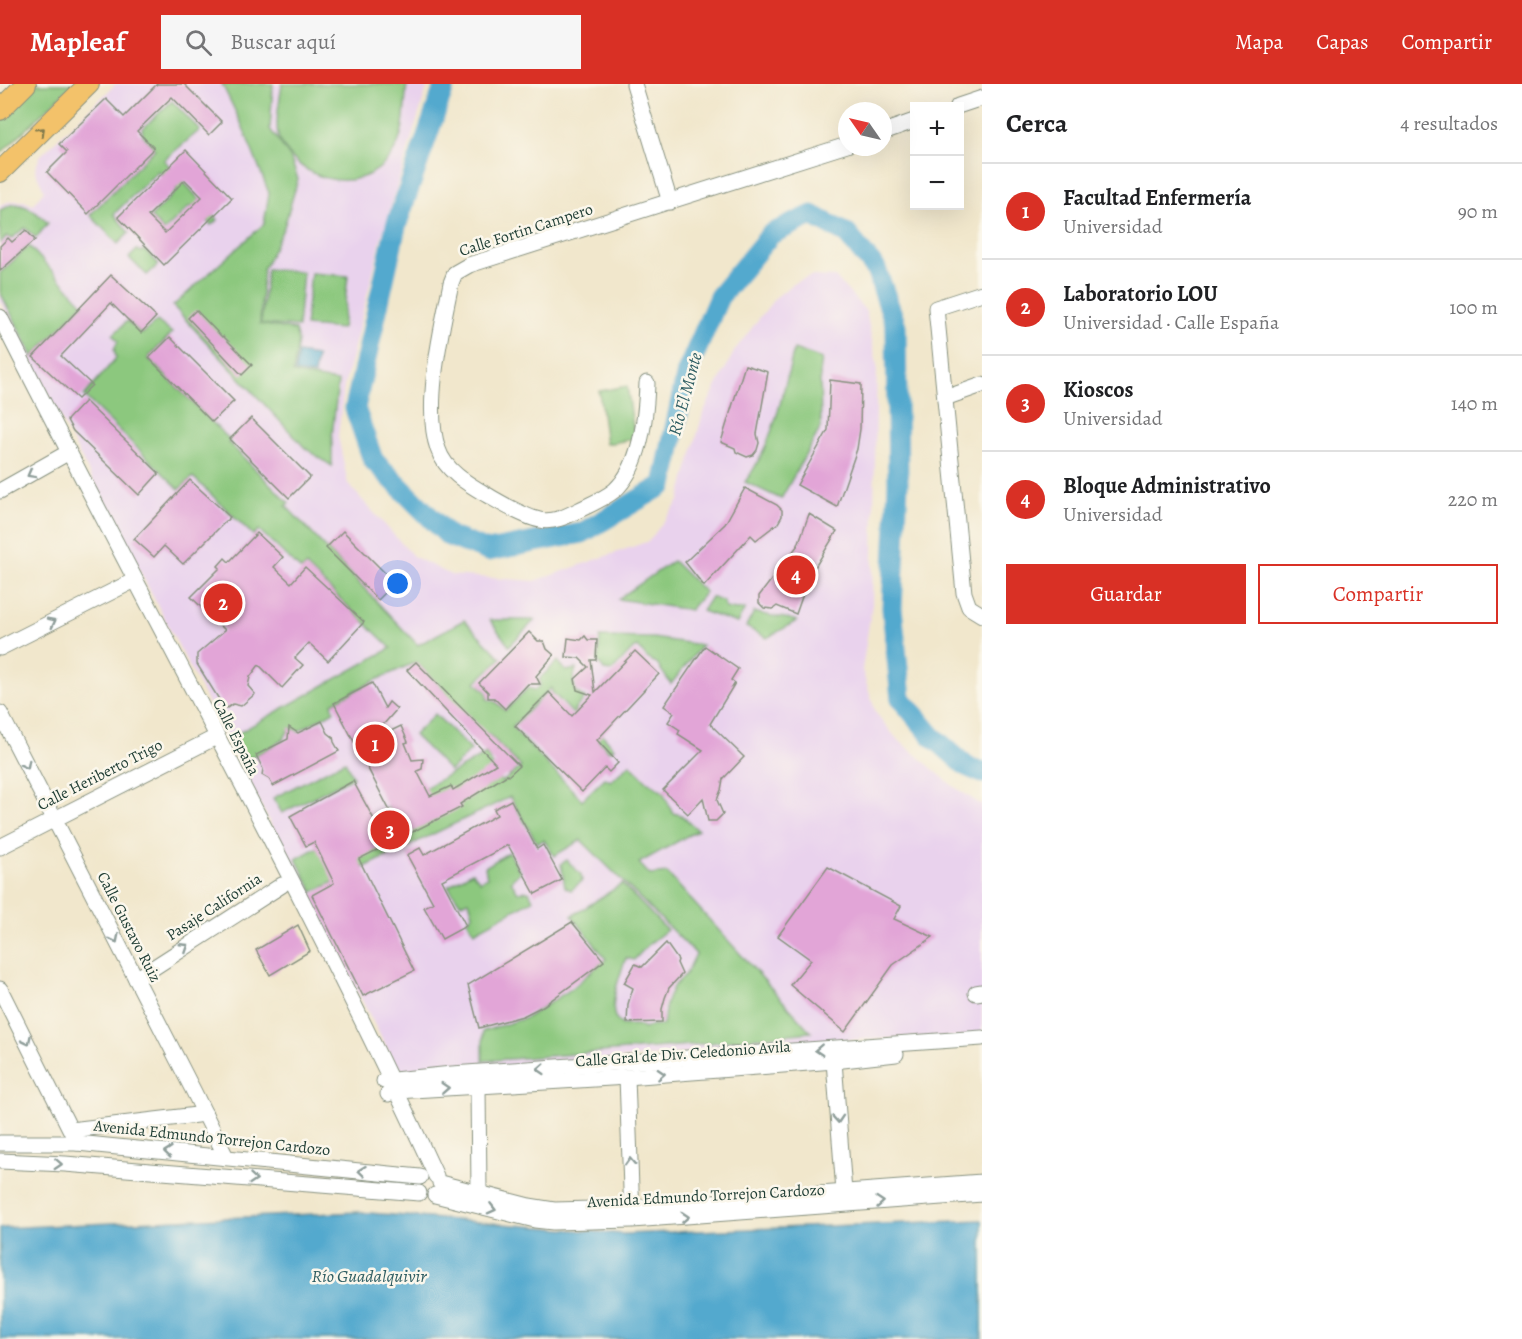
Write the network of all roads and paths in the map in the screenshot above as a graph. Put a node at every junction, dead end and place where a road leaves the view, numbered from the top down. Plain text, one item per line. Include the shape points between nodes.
1 (26, 84) edge
2 (89, 84) edge
3 (634, 84) edge
4 (982, 98) edge
5 (964, 104) edge
6 (0, 110) edge
7 (910, 124) edge
8 (892, 129) edge
9 (838, 148) edge
10 (0, 172) edge
11 (670, 202) junction
12 (982, 293) edge
13 (0, 317) edge
14 (0, 336) edge
15 (647, 383) dead end
16 (982, 386) edge
17 (945, 398) junction
18 (62, 456) junction
19 (0, 491) edge
20 (129, 584) junction
21 (982, 615) edge
22 (0, 648) edge
23 (0, 713) edge
24 (212, 738) junction
25 (54, 820) junction
26 (0, 847) edge
27 (282, 885) junction
28 (136, 979) junction
29 (0, 989) edge
30 (982, 1038) edge
31 (982, 1045) edge
32 (834, 1061) junction
33 (627, 1077) junction
34 (389, 1086) junction
35 (478, 1086) junction
36 (205, 1114) junction
37 (74, 1136) junction
38 (0, 1143) edge
39 (226, 1157) junction
40 (0, 1161) edge
41 (431, 1181) junction
42 (982, 1182) edge
43 (844, 1192) junction
44 (478, 1193) junction
45 (982, 1194) edge
46 (632, 1214) junction

1 - 6 main road
10 -> 2 main road
3 - 11 street
4 - 5 street
7 - 8 street
9 - 11 street, Calle Fortin Campero
11 - 15 street, Calle Fortin Campero via 469,265 455,273 434,384 433,434 447,466 464,482 539,520 552,521 617,488 640,443
12 - 17 street via 936,308
13 - 24 street, Calle España
14 - 18 street, Calle España
16 - 17 street
17 - 21 street via 964,593 969,607
18 -> 19 street
18 - 20 street, Calle España
22 -> 20 street
20 - 24 street, Calle España
23 -> 25 street, Calle Gustavo Ruiz
24 - 25 street, Calle Heriberto Trigo
24 - 27 street, Calle España
24 - 34 street, Calle España
25 - 26 street, Calle Heriberto Trigo
25 -> 28 street, Calle Gustavo Ruiz
28 -> 27 street, Pasaje California
27 - 34 street, Calle España
28 - 36 street, Calle Gustavo Ruiz
29 -> 37 street
30 -> 34 street
31 - 32 street, Calle Gral de Div. Celedonio Avila
33 -> 32 street, Calle Gral de Div. Celedonio Avila
32 -> 43 street
33 - 35 street, Calle Gral de Div. Celedonio Avila
46 -> 33 street
34 -> 35 street, Calle Gral de Div. Celedonio Avila
34 - 41 street, Calle España
35 - 44 street
36 - 37 street
36 - 39 street, Calle Gustavo Ruiz
37 - 38 street, Avenida Edmundo Torrejon Cardozo
39 -> 37 street, Avenida Edmundo Torrejon Cardozo
41 -> 39 street, Avenida Edmundo Torrejon Cardozo
40 -> 41 street via 419,1193 417,1183
41 - 44 street, Avenida Edmundo Torrejon Cardozo
41 -> 46 street, Avenida Edmundo Torrejon Cardozo via 535,1220
42 - 43 street, Avenida Edmundo Torrejon Cardozo
43 - 46 street, Avenida Edmundo Torrejon Cardozo
44 - 46 street, Avenida Edmundo Torrejon Cardozo via 554,1210
46 -> 45 street, Avenida Edmundo Torrejon Cardozo

